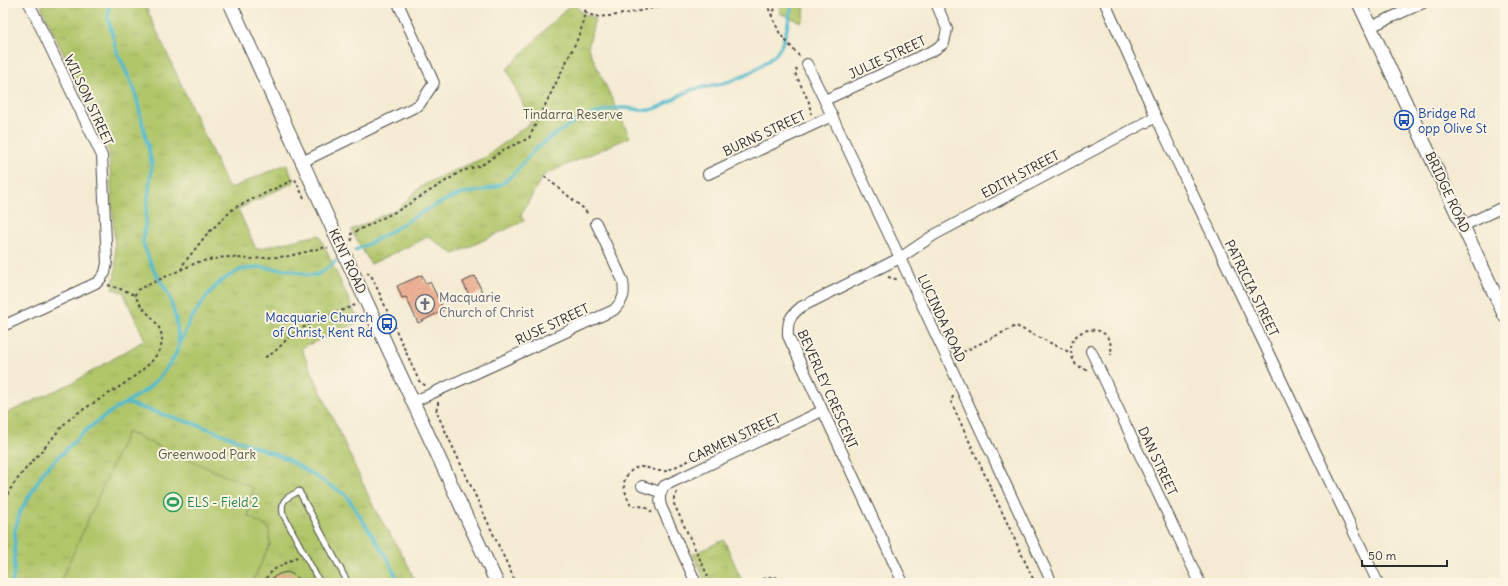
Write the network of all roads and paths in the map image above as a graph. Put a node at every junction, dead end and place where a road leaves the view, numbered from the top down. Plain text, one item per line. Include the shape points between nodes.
1 (29, 3) edge
2 (230, 3) edge
3 (398, 3) edge
4 (587, 3) edge
5 (670, 3) edge
6 (766, 3) edge
7 (777, 3) edge
8 (936, 3) edge
9 (1105, 3) edge
10 (1359, 3) edge
11 (1423, 3) edge
12 (585, 12) junction
13 (772, 16) junction
14 (1370, 27) junction
15 (802, 61) junction
16 (824, 100) junction
17 (832, 116) junction
18 (1156, 117) junction
19 (816, 124) junction
20 (302, 162) junction
21 (708, 174) dead end
22 (544, 176) dead end
23 (295, 179) dead end
24 (1505, 206) edge
25 (596, 223) joint
26 (1464, 226) junction
27 (349, 243) dead end
28 (332, 250) dead end
29 (900, 258) junction
30 (181, 270) junction
31 (367, 272) dead end
32 (886, 274) dead end
33 (899, 280) dead end
34 (98, 282) junction
35 (135, 295) junction
36 (355, 304) dead end
37 (1505, 316) edge
38 (4, 324) edge
39 (1092, 351) dead end
40 (963, 352) dead end
41 (1071, 353) junction
42 (1112, 355) dead end
43 (265, 357) dead end
44 (1090, 375) dead end
45 (427, 386) dead end
46 (953, 395) dead end
47 (437, 401) dead end
48 (413, 402) junction
49 (822, 411) junction
50 (642, 486) dead end
51 (680, 490) dead end
52 (660, 492) junction
53 (3, 506) edge
54 (304, 553) junction
55 (262, 583) edge
56 (320, 583) edge
57 (348, 583) edge
58 (497, 583) edge
59 (516, 583) edge
60 (696, 583) edge
61 (711, 583) edge
62 (758, 583) edge
63 (786, 583) edge
64 (903, 583) edge
65 (1035, 583) edge
66 (1052, 583) edge
67 (1200, 583) edge
68 (1378, 583) edge

1 - 34 street, WILSON STREET via 102,156 107,262 105,273
2 - 20 street, KENT ROAD
3 - 20 street via 434,83 419,105
4 - 12 path
5 - 12 path via 603,16
6 - 13 path
7 - 13 path
8 - 16 street, JULIE STREET via 947,29 944,43 934,50
9 - 18 street, PATRICIA STREET
10 - 14 street, BRIDGE ROAD
11 - 14 street
12 - 27 path via 580,34 529,138 503,150 482,165 462,171 399,210 351,234 353,242
13 - 15 path via 780,34
14 - 26 street, BRIDGE ROAD
15 - 16 street, LUCINDA ROAD
15 - 19 path via 795,73
16 - 17 street, LUCINDA ROAD
17 - 19 street, BURNS STREET
17 - 29 street, LUCINDA ROAD
18 - 29 street, EDITH STREET via 934,235
18 - 68 street, PATRICIA STREET
19 - 21 street, BURNS STREET
20 - 48 street, KENT ROAD
22 - 25 path via 583,208
23 - 30 path via 234,208 203,239
24 - 26 street
25 - 48 street, RUSE STREET via 623,281 623,301 614,310
26 - 37 street, BRIDGE ROAD
28 - 30 path via 326,247 289,256 250,259 225,257 198,262
29 - 49 street, BEVERLEY CRESCENT via 801,307 792,315 787,326 788,336
29 - 66 street, LUCINDA ROAD
30 - 35 path via 142,286
31 - 45 path via 372,277 419,381
32 - 33 path
34 - 35 path
34 - 38 street
35 - 53 path via 137,303 159,327 162,342 160,349 143,369 127,382 70,418 14,484
36 - 43 path via 294,333 273,354
39 - 67 street, DAN STREET
40 - 41 path via 1016,326
41 - 42 path via 1075,338 1080,332 1093,330 1106,335 1112,348
41 - 44 path via 1076,365 1086,369
46 - 65 path via 951,402
47 - 59 path via 436,411
48 - 58 street, KENT ROAD
49 - 52 street, CARMEN STREET via 669,482
49 - 64 street, BEVERLEY CRESCENT
50 - 52 street
51 - 61 path via 676,492 674,504
52 - 60 street via 661,506
54 - 55 path via 273,570
54 - 56 lane
54 - 57 lane via 281,506 285,499 299,492
62 - 63 path via 768,577 776,577

